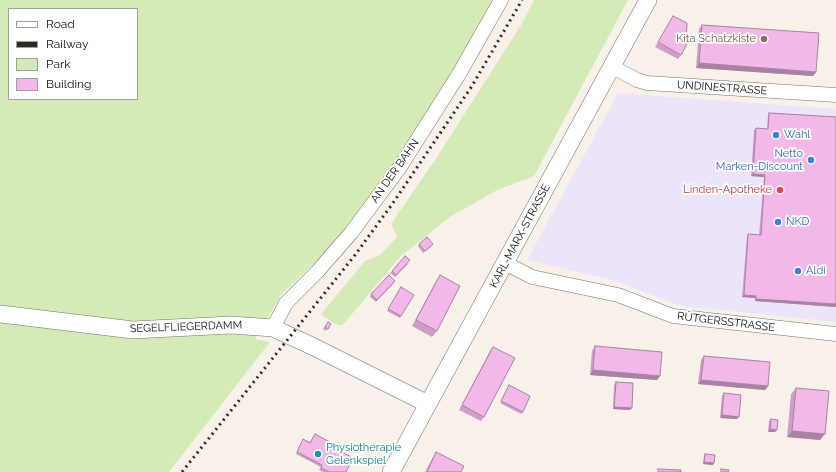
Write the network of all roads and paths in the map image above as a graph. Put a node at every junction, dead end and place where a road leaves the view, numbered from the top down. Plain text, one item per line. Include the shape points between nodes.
1 (501, 0) edge
2 (648, 0) edge
3 (611, 66) junction
4 (836, 95) edge
5 (505, 263) junction
6 (0, 314) edge
7 (273, 328) junction
8 (836, 334) edge
9 (428, 404) junction
10 (391, 472) edge

1 - 7 street, AN DER BAHN via 459,74 400,167 346,239 286,303
2 - 3 street, KARL-MARX-STRASSE
3 - 4 street, UNDINESTRASSE via 647,83
3 - 5 street, KARL-MARX-STRASSE
5 - 8 street, RÜTGERSSTRASSE via 532,277 618,295 673,316
5 - 9 street, KARL-MARX-STRASSE
6 - 7 street, SEGELFLIEGERDAMM via 133,330 231,325
7 - 9 street, SEGELFLIEGERDAMM
9 - 10 street, KARL-MARX-STRASSE

